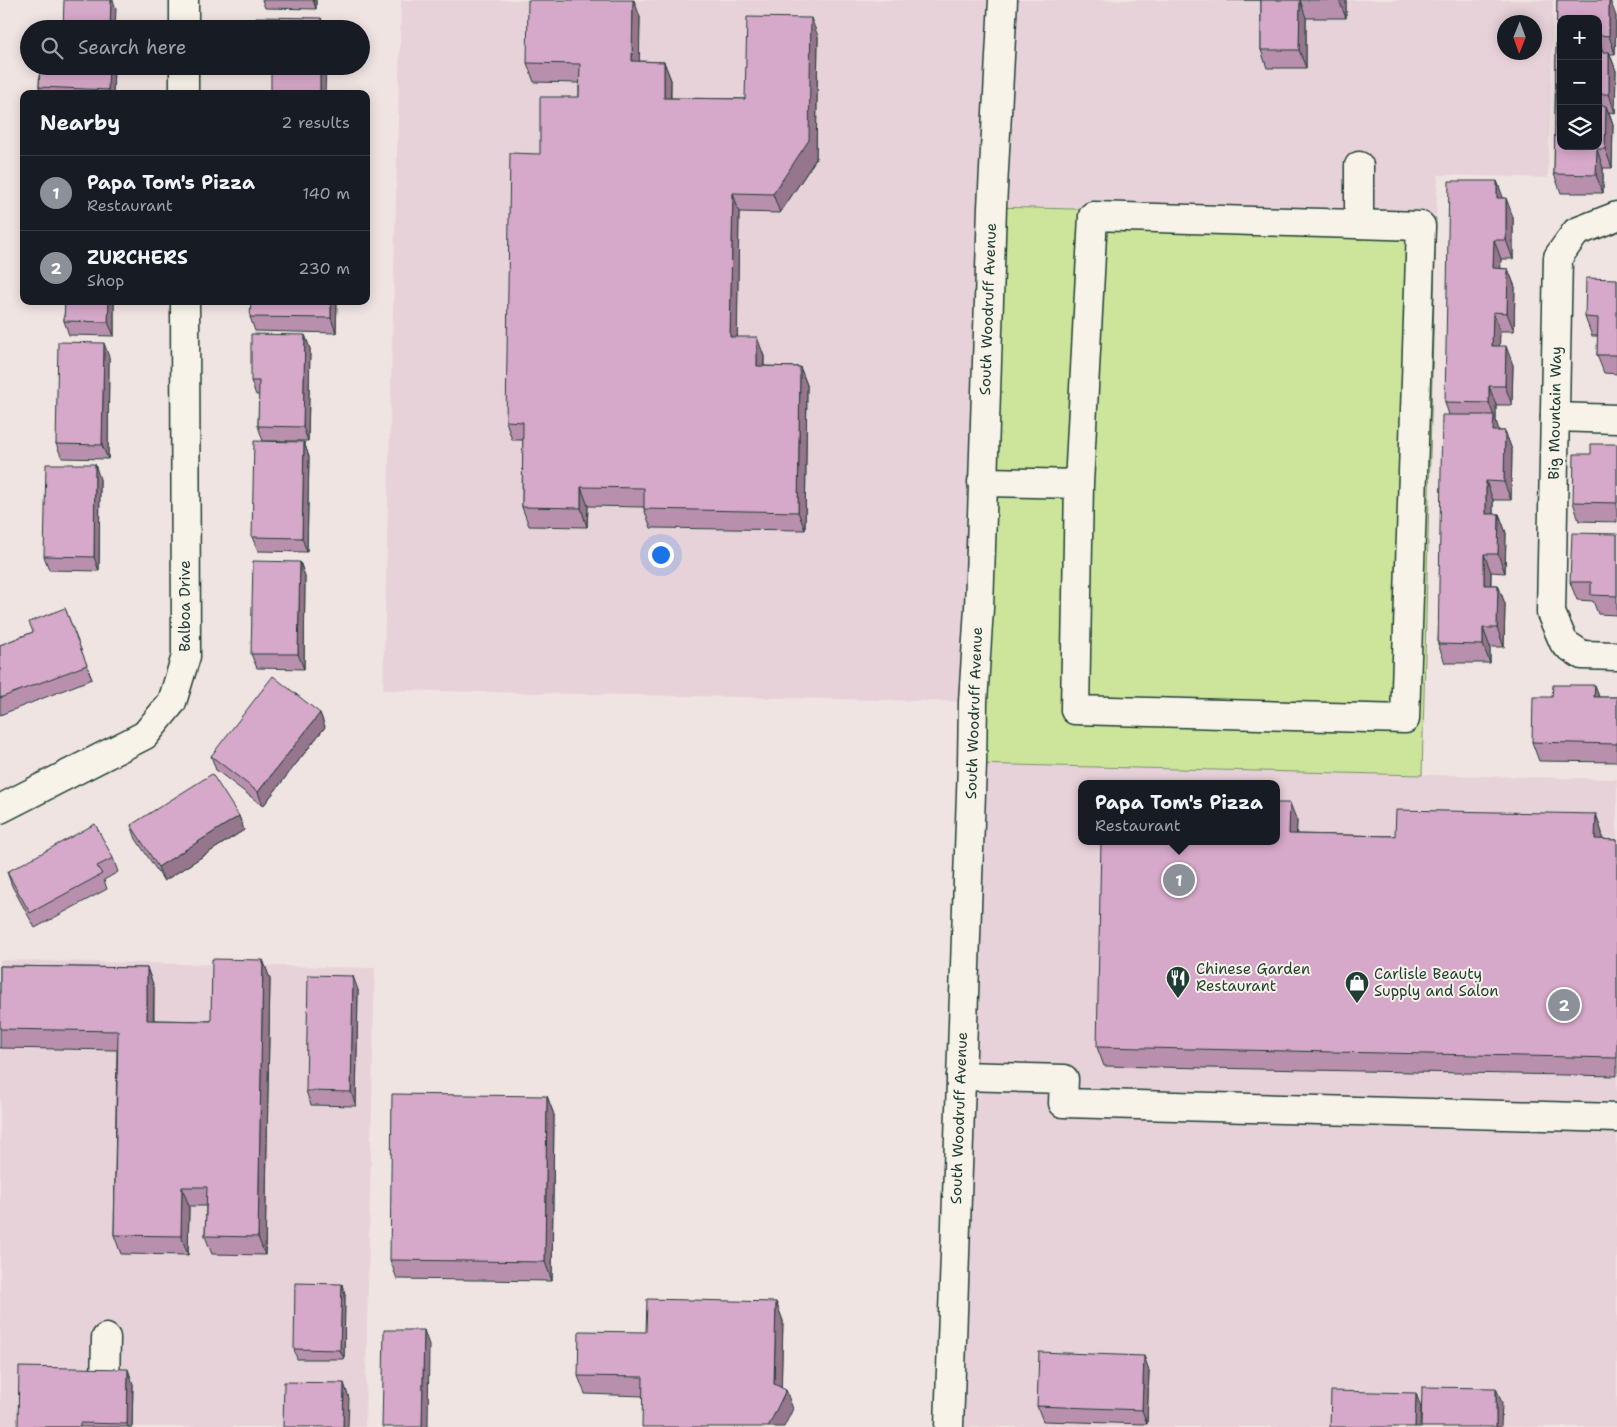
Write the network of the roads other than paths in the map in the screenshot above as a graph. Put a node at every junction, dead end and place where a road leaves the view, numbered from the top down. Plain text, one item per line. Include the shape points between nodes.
1 (184, 0) edge
2 (1003, 0) edge
3 (184, 20) edge
4 (184, 75) edge
5 (184, 90) edge
6 (1360, 166) dead end
7 (1617, 216) edge
8 (1359, 224) junction
9 (185, 305) edge
10 (1555, 417) junction
11 (1617, 418) edge
12 (982, 482) junction
13 (1079, 484) junction
14 (1617, 656) edge
15 (0, 809) edge
16 (961, 1076) junction
17 (1617, 1118) edge
18 (106, 1338) dead end
19 (105, 1383) edge
20 (949, 1427) edge

1 - 3 main road
2 - 12 main road, South Woodruff Avenue
4 - 5 main road
6 - 8 main road
7 - 10 main road, Big Mountain Way via 1576,232 1558,257
8 - 13 main road via 1092,216
8 - 13 main road via 1421,226 1405,719 1075,710
9 - 15 main road, Balboa Drive via 186,656 172,702 145,735
10 - 11 main road
10 - 14 main road, Big Mountain Way via 1552,613 1564,643 1582,655
12 - 13 main road
12 - 16 main road, South Woodruff Avenue
16 - 17 main road via 1064,1079 1063,1103
16 - 20 main road, South Woodruff Avenue
18 - 19 main road

